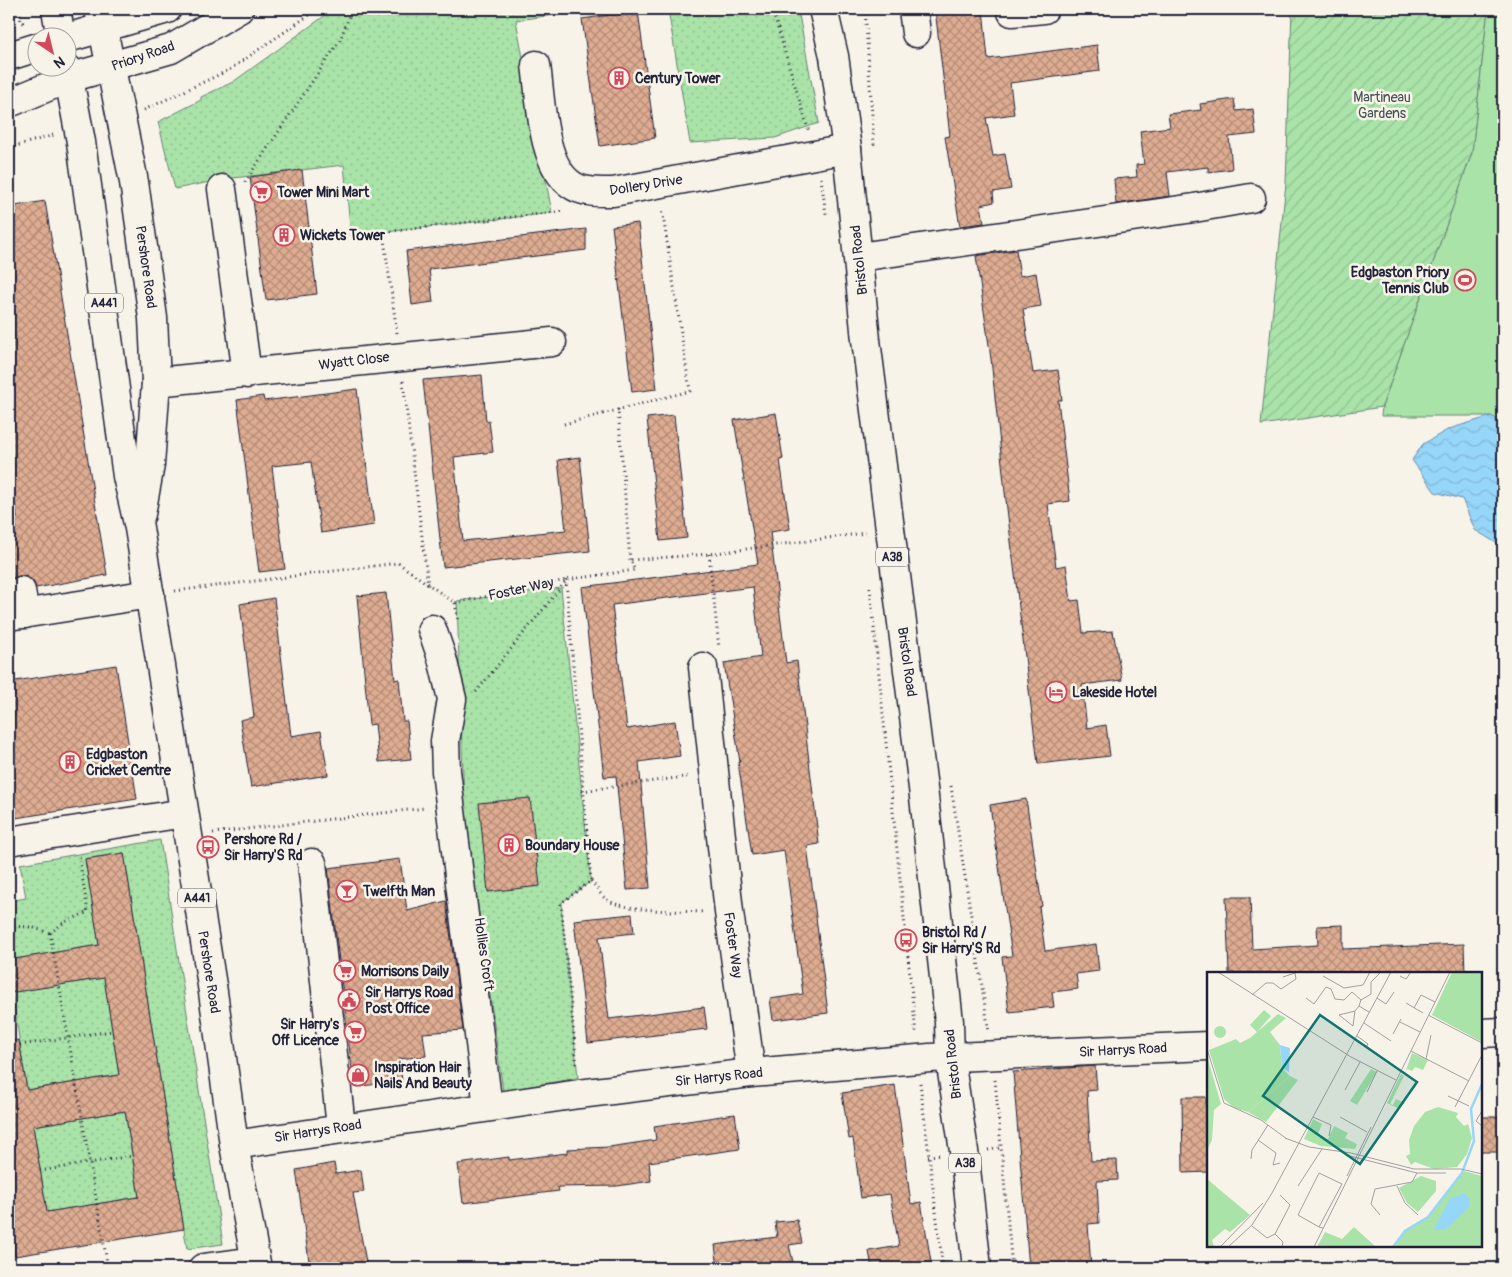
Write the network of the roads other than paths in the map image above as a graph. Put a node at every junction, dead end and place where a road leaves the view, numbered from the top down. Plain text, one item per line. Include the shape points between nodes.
1 (56, 9) edge
2 (167, 9) edge
3 (239, 9) edge
4 (822, 9) edge
5 (833, 9) edge
6 (1010, 9) edge
7 (1044, 9) edge
8 (101, 17) edge
9 (59, 28) edge
10 (78, 31) edge
11 (28, 50) edge
12 (9, 56) edge
13 (834, 56) junction
14 (536, 66) dead end
15 (112, 67) junction
16 (78, 72) edge
17 (58, 78) edge
18 (69, 78) edge
19 (9, 103) edge
20 (846, 149) junction
21 (222, 189) road end
22 (1251, 198) dead end
23 (859, 257) junction
24 (552, 342) dead end
25 (247, 374) junction
26 (156, 382) junction
27 (139, 528) junction
28 (150, 594) junction
29 (18, 607) edge
30 (432, 630) dead end
31 (703, 667) road end
32 (186, 825) junction
33 (9, 840) edge
34 (312, 863) dead end
35 (1503, 1032) edge
36 (1482, 1033) edge
37 (1207, 1046) edge
38 (950, 1059) junction
39 (751, 1073) junction
40 (496, 1106) junction
41 (341, 1127) junction
42 (234, 1144) junction
43 (256, 1264) edge
44 (203, 1268) edge
45 (977, 1268) edge

1 - 9 main road
2 - 8 main road
3 - 15 main road, Priory Road via 171,49
4 - 13 main road, Bristol Road / A38
5 - 13 main road, Bristol Road / A38
6 - 7 main road via 1012,12
8 - 10 main road
8 - 15 main road, Pershore Road / A441
11 - 12 main road
13 - 20 main road, Bristol Road / A38
14 - 20 main road, Dollery Drive via 549,154 565,179 573,186 592,192 613,192
15 - 16 main road, Priory Road
15 - 26 main road, Pershore Road / A441 via 134,182 153,318
17 - 19 main road, Priory Road
18 - 27 main road, Pershore Road / A441 via 81,142 127,476
20 - 23 main road, Bristol Road / A38
21 - 25 main road
22 - 23 main road
23 - 38 main road, Bristol Road / A38 via 876,532 923,788
24 - 25 main road, Wyatt Close
25 - 26 main road, Wyatt Close
26 - 27 main road, Pershore Road / A441 via 150,465
27 - 28 main road, Pershore Road / A441
28 - 29 main road
28 - 32 main road, Pershore Road / A441
30 - 40 main road via 452,699 445,741
31 - 39 main road, Foster Way via 712,773
32 - 33 main road
32 - 42 main road, Pershore Road / A441
34 - 41 main road
35 - 36 main road
37 - 38 main road, Sir Harrys Road
38 - 39 main road, Sir Harrys Road
38 - 45 main road, Bristol Road / A38
39 - 40 main road, Sir Harrys Road
40 - 41 main road, Sir Harrys Road
41 - 42 main road, Sir Harrys Road
42 - 43 main road, Pershore Road / A441
43 - 44 main road

